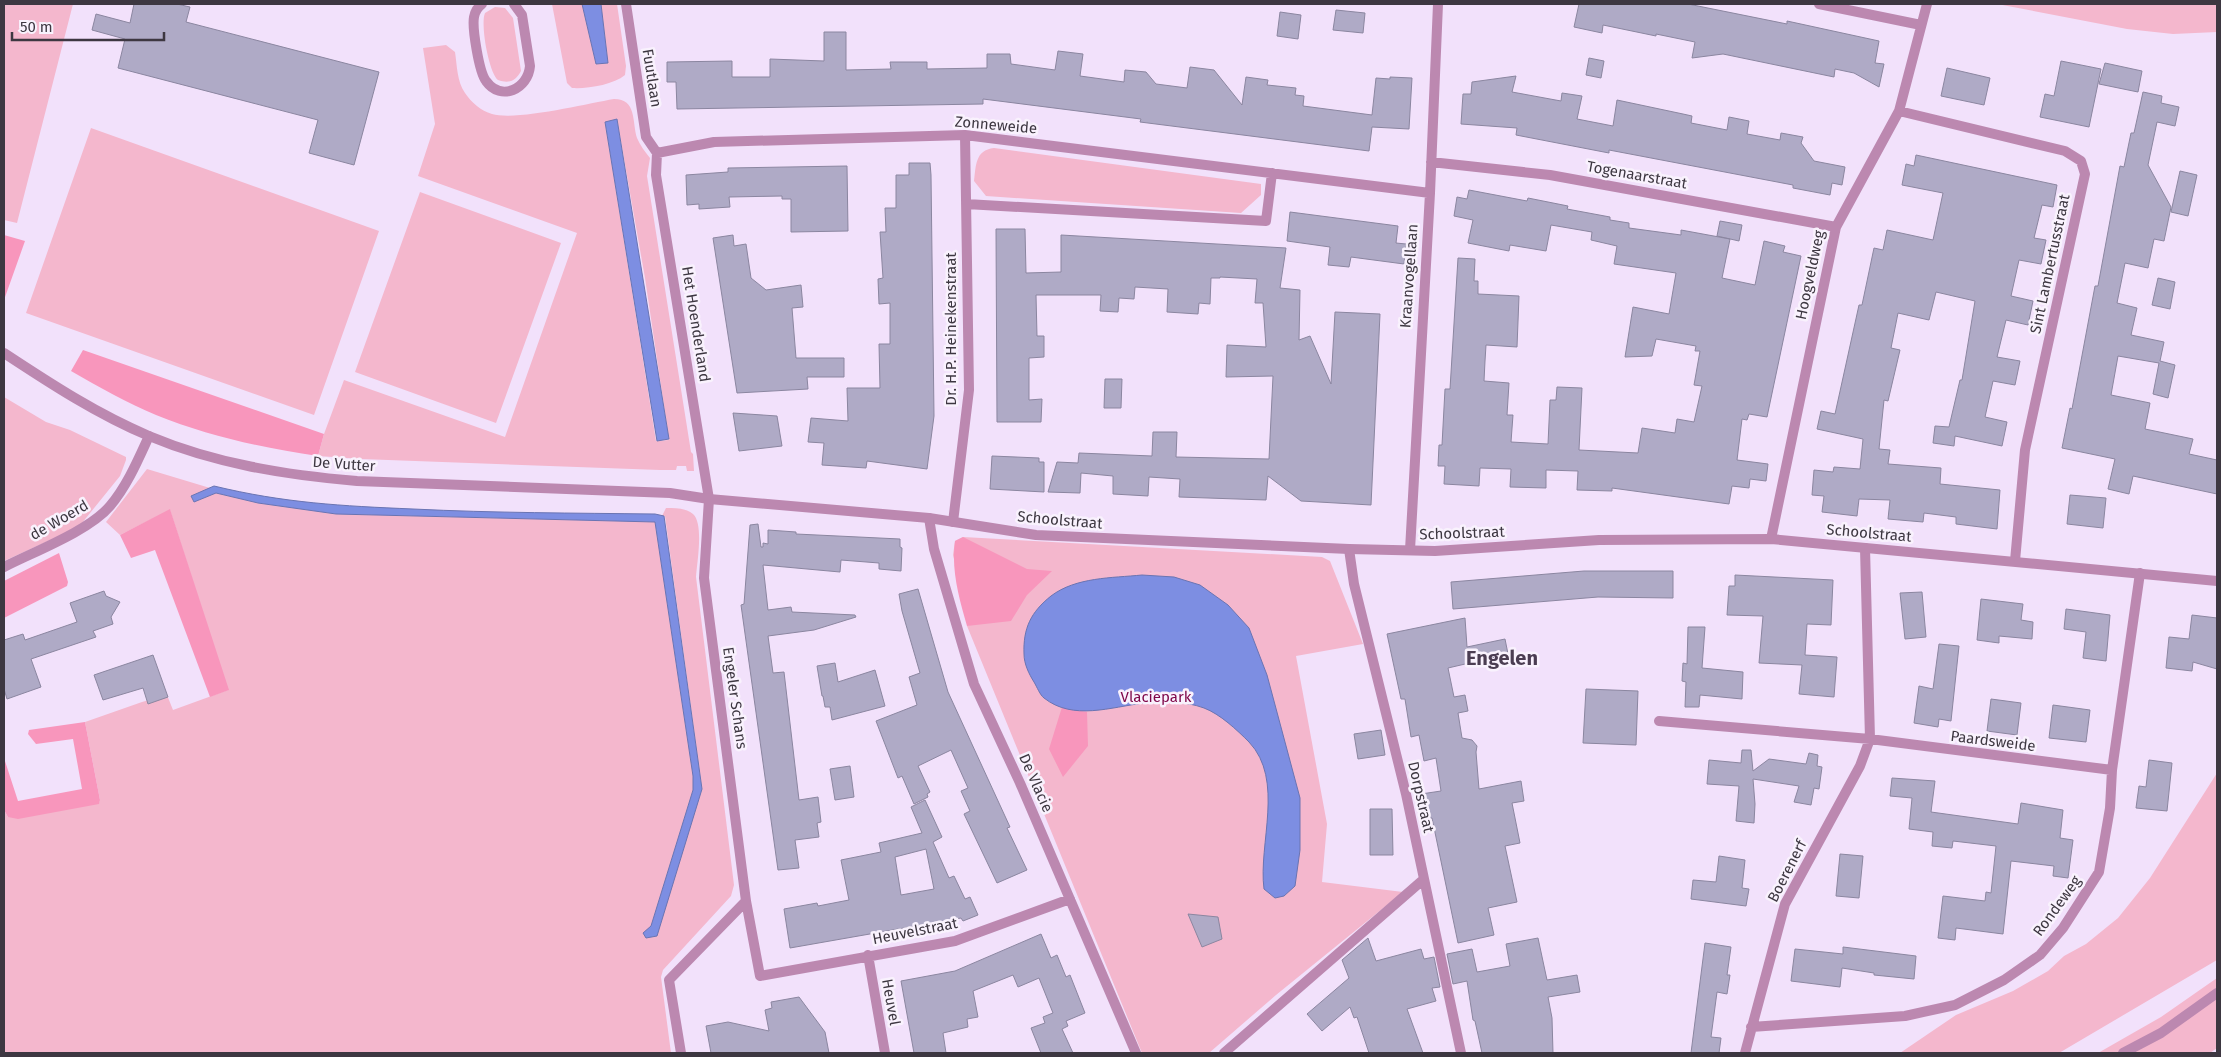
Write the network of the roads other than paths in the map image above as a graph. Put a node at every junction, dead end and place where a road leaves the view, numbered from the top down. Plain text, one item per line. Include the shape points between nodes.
1 (482, 4) edge
2 (514, 4) edge
3 (626, 4) edge
4 (1438, 4) edge
5 (1819, 4) edge
6 (1927, 4) edge
7 (1921, 25) junction
8 (1898, 111) junction
9 (964, 135) junction
10 (657, 153) junction
11 (1431, 162) junction
12 (1272, 173) junction
13 (1430, 193) junction
14 (966, 204) junction
15 (1836, 227) junction
16 (4, 353) edge
17 (149, 436) junction
18 (709, 499) junction
19 (930, 518) junction
20 (953, 522) junction
21 (1772, 539) junction
22 (1865, 548) junction
23 (1348, 549) junction
24 (1410, 550) junction
25 (2015, 561) junction
26 (4, 567) edge
27 (2140, 574) junction
28 (2217, 581) edge
29 (1659, 721) dead end
30 (1870, 740) junction
31 (2112, 770) junction
32 (1424, 879) junction
33 (1070, 899) junction
34 (746, 901) junction
35 (868, 955) junction
36 (760, 976) joint
37 (2217, 993) edge
38 (1751, 1027) junction
39 (681, 1053) edge
40 (885, 1053) edge
41 (1136, 1053) edge
42 (1224, 1053) edge
43 (1461, 1053) edge
44 (1745, 1053) edge
45 (2123, 1053) edge

1 - 2 street via 474,14 474,24 483,76 494,89 510,91 525,83 530,66 522,15
3 - 10 street, Fuutlaan via 646,137
4 - 11 street, Kraanvogellaan
5 - 7 street
6 - 7 street, Hoogveldweg
7 - 8 street, Hoogveldweg
8 - 15 street, Hoogveldweg
8 - 25 street, Sint Lambertusstraat via 2065,151 2081,161 2085,174 2026,450
9 - 10 street, Zonneweide via 714,142
9 - 12 street, Zonneweide
9 - 14 street, Dr. H.P. Heinekenstraat
10 - 18 street, Het Hoenderland via 656,175
11 - 13 street, Kraanvogellaan
11 - 15 street, Togenaarstraat via 1550,175
12 - 13 street, Zonneweide
12 - 14 street via 1266,221
13 - 24 street, Kraanvogellaan
14 - 20 street, Dr. H.P. Heinekenstraat via 969,390
15 - 21 street, Hoogveldweg
16 - 17 street, De Vutter via 90,407
17 - 18 street, De Vutter via 234,464 311,478 670,493
17 - 26 street, de Woerd via 126,483 109,507 84,526
18 - 19 street, Schoolstraat
18 - 34 street, Engeler Schans via 704,578
19 - 20 street, Schoolstraat
19 - 33 street, De Vlacie via 934,550 974,684
20 - 23 street, Schoolstraat via 1036,535
21 - 22 street, Schoolstraat
21 - 24 street, Schoolstraat via 1598,540
22 - 25 street, Schoolstraat
22 - 30 street, Boerenerf
23 - 24 street, Schoolstraat
23 - 32 street, Dorpstraat
25 - 27 street, Schoolstraat
27 - 28 street, Schoolstraat
27 - 31 street, Rondeweg
29 - 30 street
30 - 31 street, Paardsweide
30 - 38 street, Boerenerf via 1860,766 1785,904
31 - 38 street, Rondeweg via 2110,808 2099,872 2063,928 2040,955 2004,980 1955,1005 1905,1016
32 - 42 street
32 - 43 street, Dorpstraat
33 - 35 street, Heuvelstraat via 955,941
33 - 41 street, De Vlacie
34 - 36 street, Engeler Schans
34 - 39 street via 669,980
35 - 36 street, Heuvelstraat
35 - 40 street, Heuvel
37 - 45 street via 2161,1034
38 - 44 street, Boerenerf

